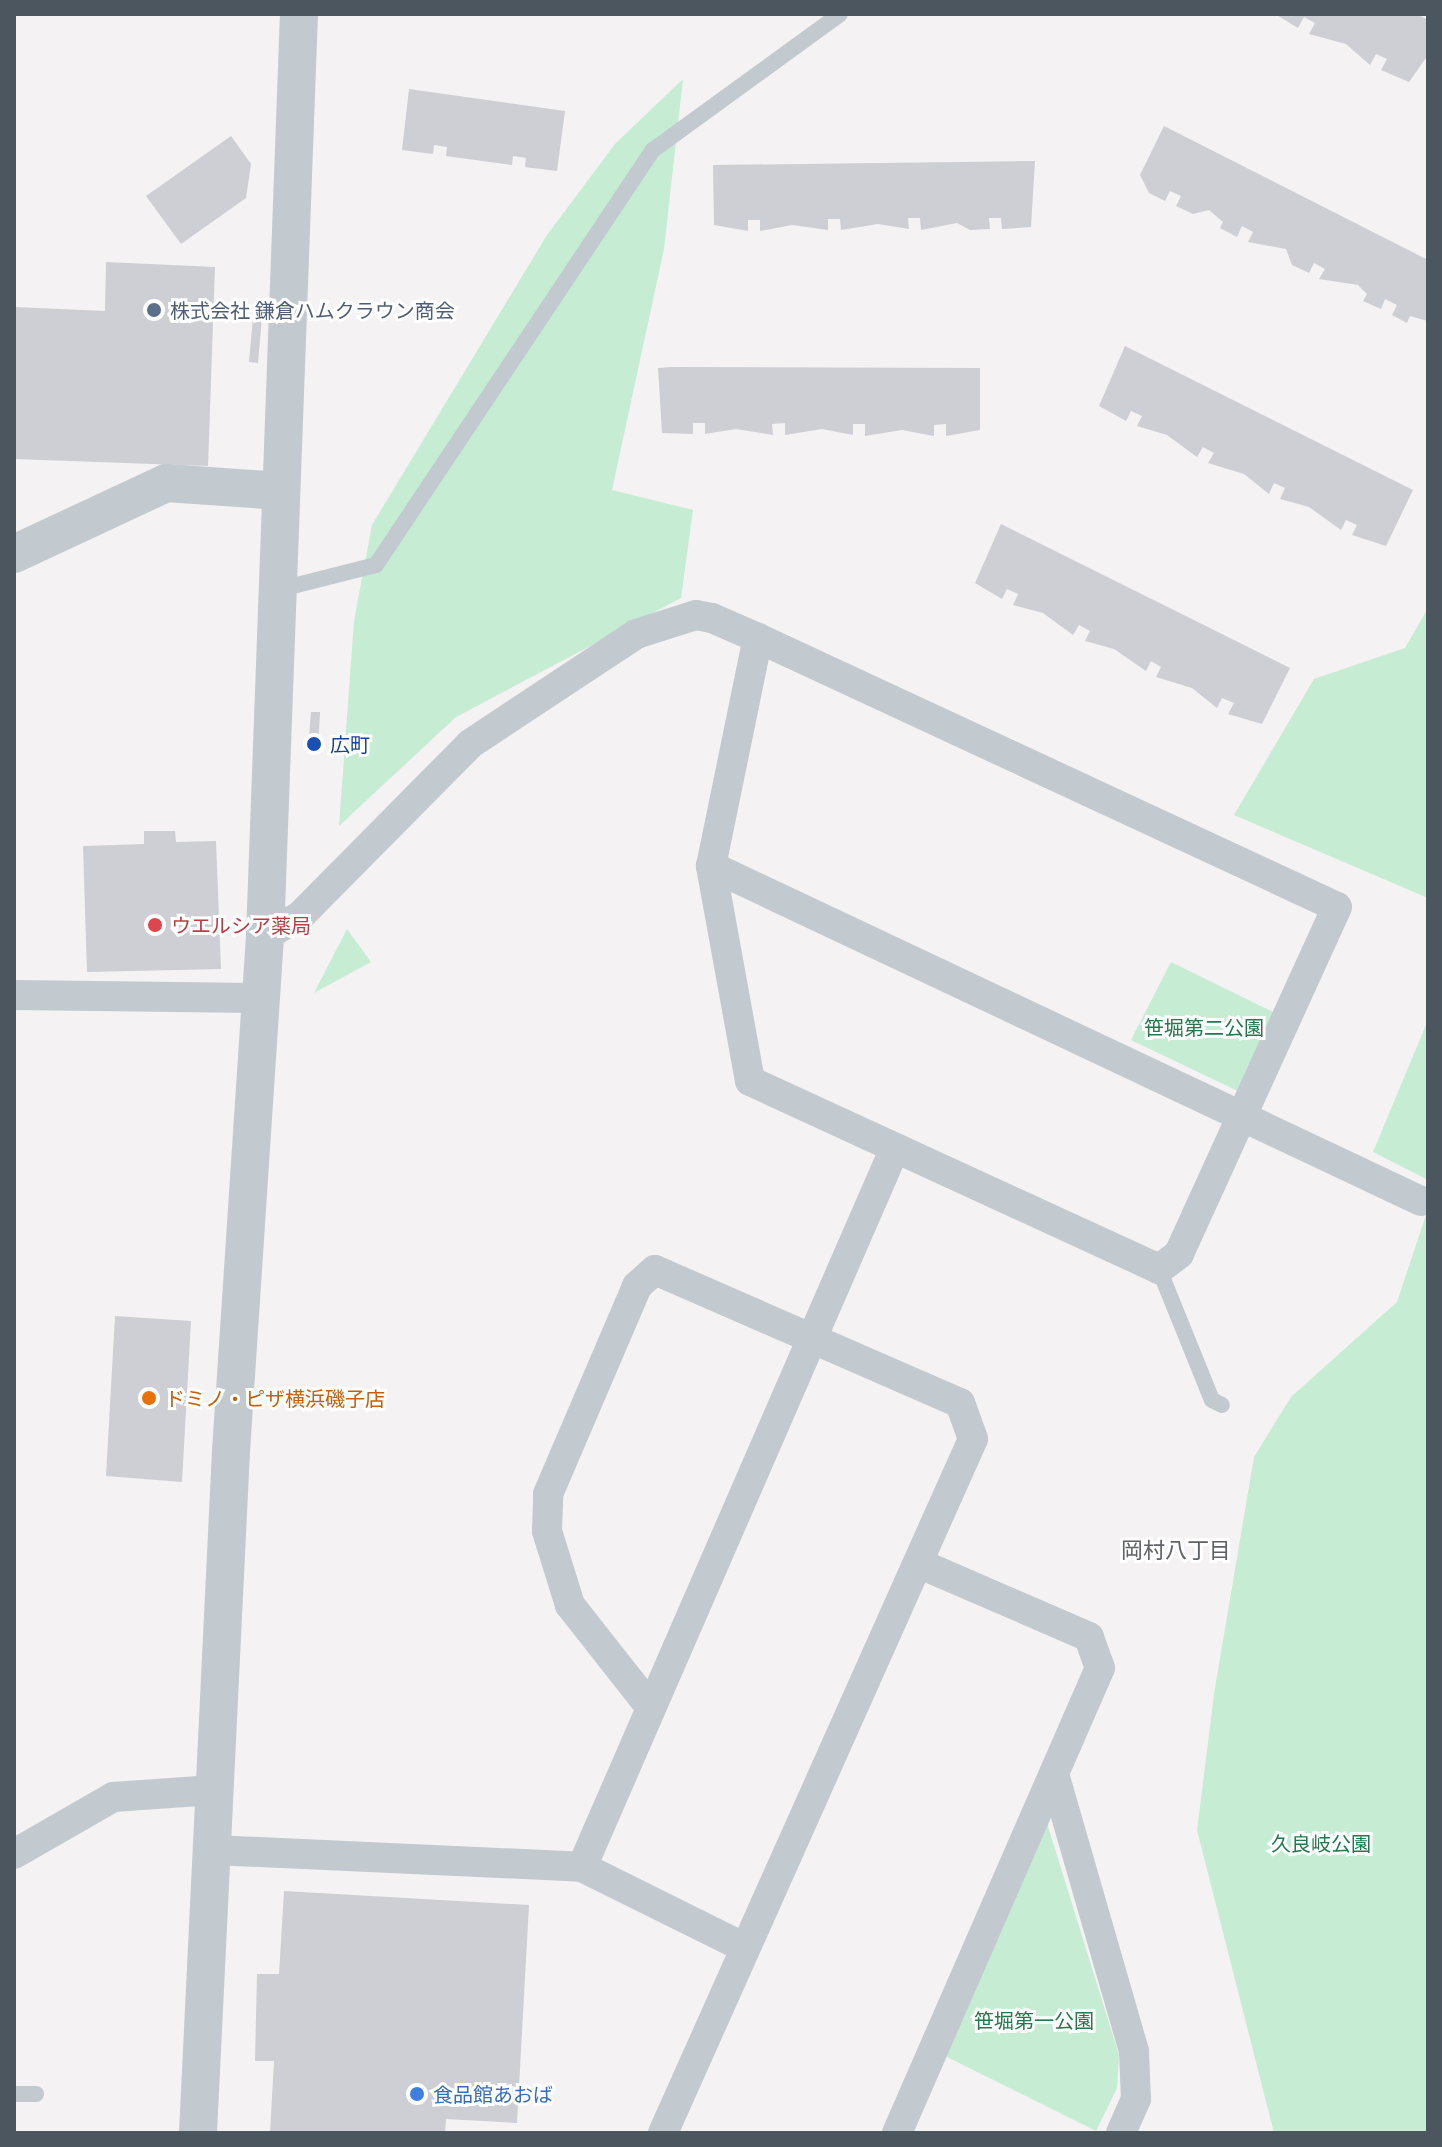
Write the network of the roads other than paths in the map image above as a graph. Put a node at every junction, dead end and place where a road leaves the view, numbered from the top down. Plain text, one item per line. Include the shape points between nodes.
1 (299, 14) edge
2 (840, 14) edge
3 (279, 491) junction
4 (14, 554) edge
5 (277, 590) junction
6 (758, 638) junction
7 (711, 866) junction
8 (265, 936) junction
9 (14, 995) edge
10 (261, 998) junction
11 (1243, 1113) junction
12 (895, 1148) junction
13 (1421, 1201) dead end
14 (1159, 1269) junction
15 (810, 1339) junction
16 (1222, 1405) dead end
17 (918, 1563) junction
18 (651, 1708) junction
19 (1054, 1774) junction
20 (214, 1790) junction
21 (214, 1850) junction
22 (14, 1854) edge
23 (582, 1867) junction
24 (745, 1948) junction
25 (14, 2094) edge
26 (36, 2094) dead end
27 (198, 2133) edge
28 (663, 2133) edge
29 (897, 2133) edge
30 (1121, 2133) edge

1 - 3 street
2 - 5 lane via 653,150 376,565
3 - 4 street via 166,483
3 - 5 street
5 - 8 street
6 - 7 street
6 - 8 street via 696,615 636,634 470,744 300,916
6 - 11 street via 1337,907
7 - 11 street
7 - 12 street via 750,1081
8 - 10 street
9 - 10 street
10 - 20 street
11 - 13 street
11 - 14 street via 1179,1254
12 - 14 street
12 - 15 street
14 - 16 lane via 1212,1400
15 - 17 street via 960,1403 973,1439
15 - 18 street
15 - 18 street via 655,1270 631,1300 548,1494 547,1531 570,1605
17 - 19 street via 1089,1637 1100,1668
17 - 24 street
18 - 23 street
19 - 29 street
19 - 30 street via 1134,2052 1136,2099
20 - 21 street
20 - 22 street via 113,1797
21 - 23 street
21 - 27 street
23 - 24 street
24 - 28 street
25 - 26 lane

